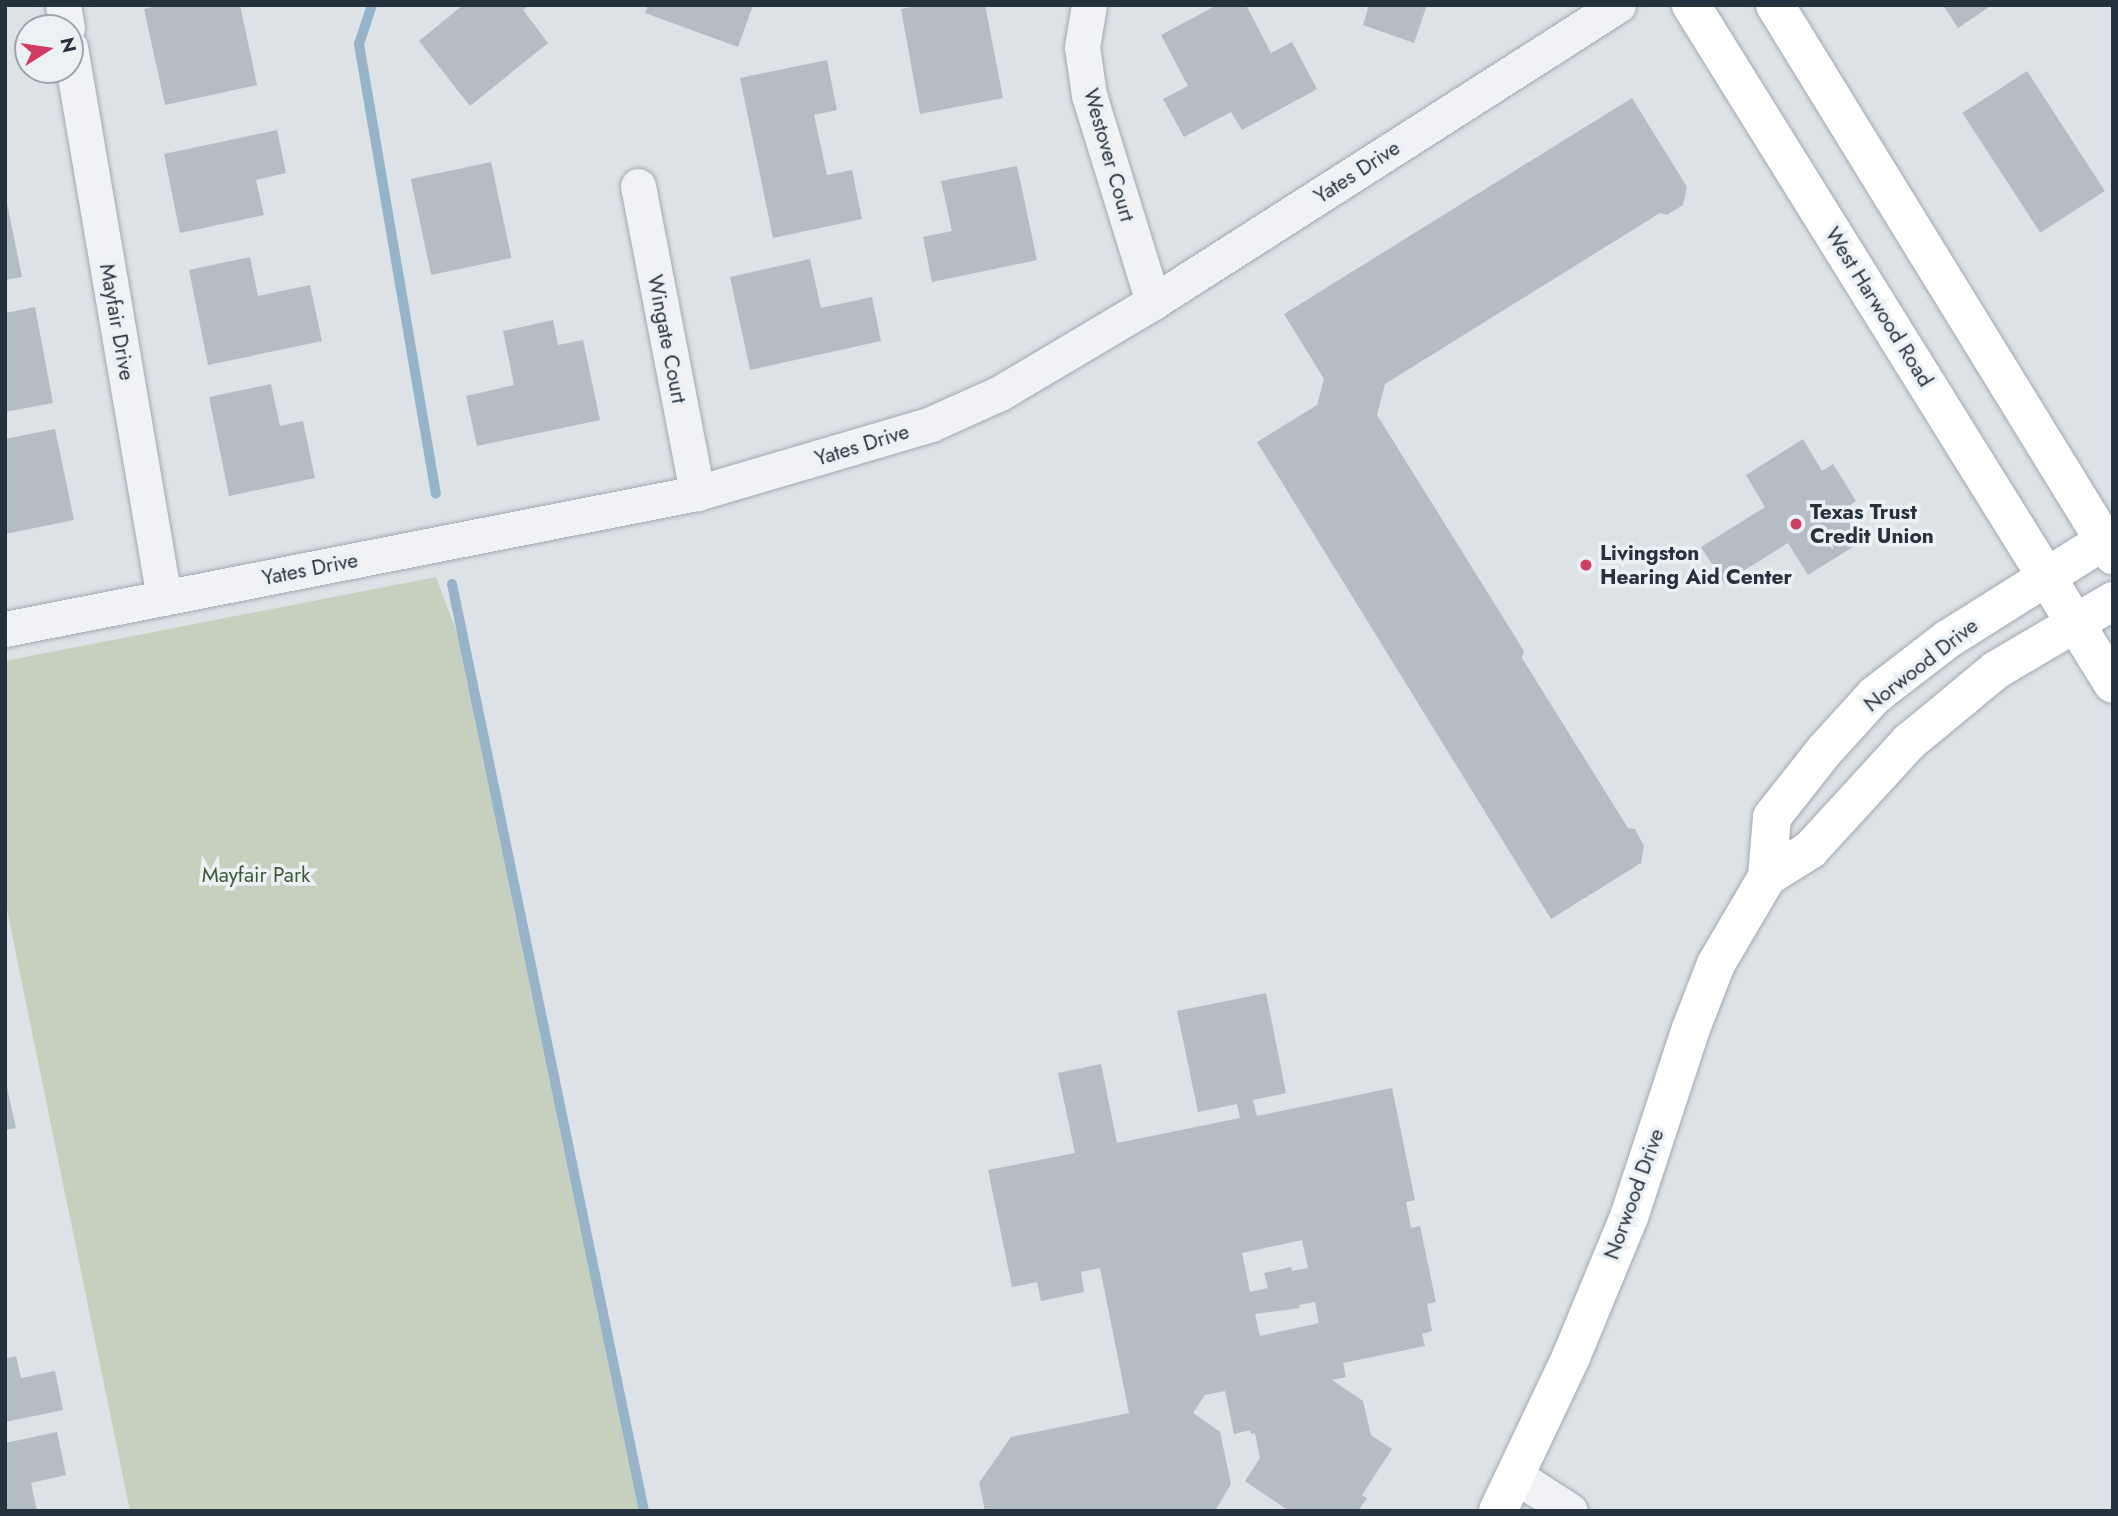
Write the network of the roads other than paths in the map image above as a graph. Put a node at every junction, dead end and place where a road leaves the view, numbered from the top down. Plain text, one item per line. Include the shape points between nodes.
1 (1089, 5) edge
2 (1618, 5) edge
3 (1691, 5) edge
4 (1775, 5) edge
5 (76, 84) edge
6 (638, 186) dead end
7 (1153, 302) junction
8 (696, 493) junction
9 (2110, 544) edge
10 (2047, 575) junction
11 (164, 598) junction
12 (2113, 601) edge
13 (2071, 615) junction
14 (5, 629) edge
15 (2113, 684) edge
16 (1767, 877) junction
17 (1516, 1476) junction
18 (1498, 1511) edge
19 (1570, 1511) edge

1 - 7 street, Westover Court via 1082,47 1089,95
2 - 7 street, Yates Drive
3 - 10 main road, West Harwood Road
4 - 9 main road
5 - 11 street, Mayfair Drive
6 - 8 street, Wingate Court
7 - 8 street, Yates Drive via 1000,393 931,424
8 - 11 street, Yates Drive
9 - 10 main road, Norwood Drive
10 - 13 main road, West Harwood Road
10 - 16 main road, Norwood Drive via 1948,639 1875,695 1772,817
11 - 14 street, Yates Drive
12 - 13 main road, Norwood Drive
13 - 15 main road, West Harwood Road
13 - 16 main road, Norwood Drive via 1909,742 1810,850
16 - 17 main road, Norwood Drive via 1716,964 1629,1217 1572,1357
17 - 18 main road, Norwood Drive
17 - 19 street

